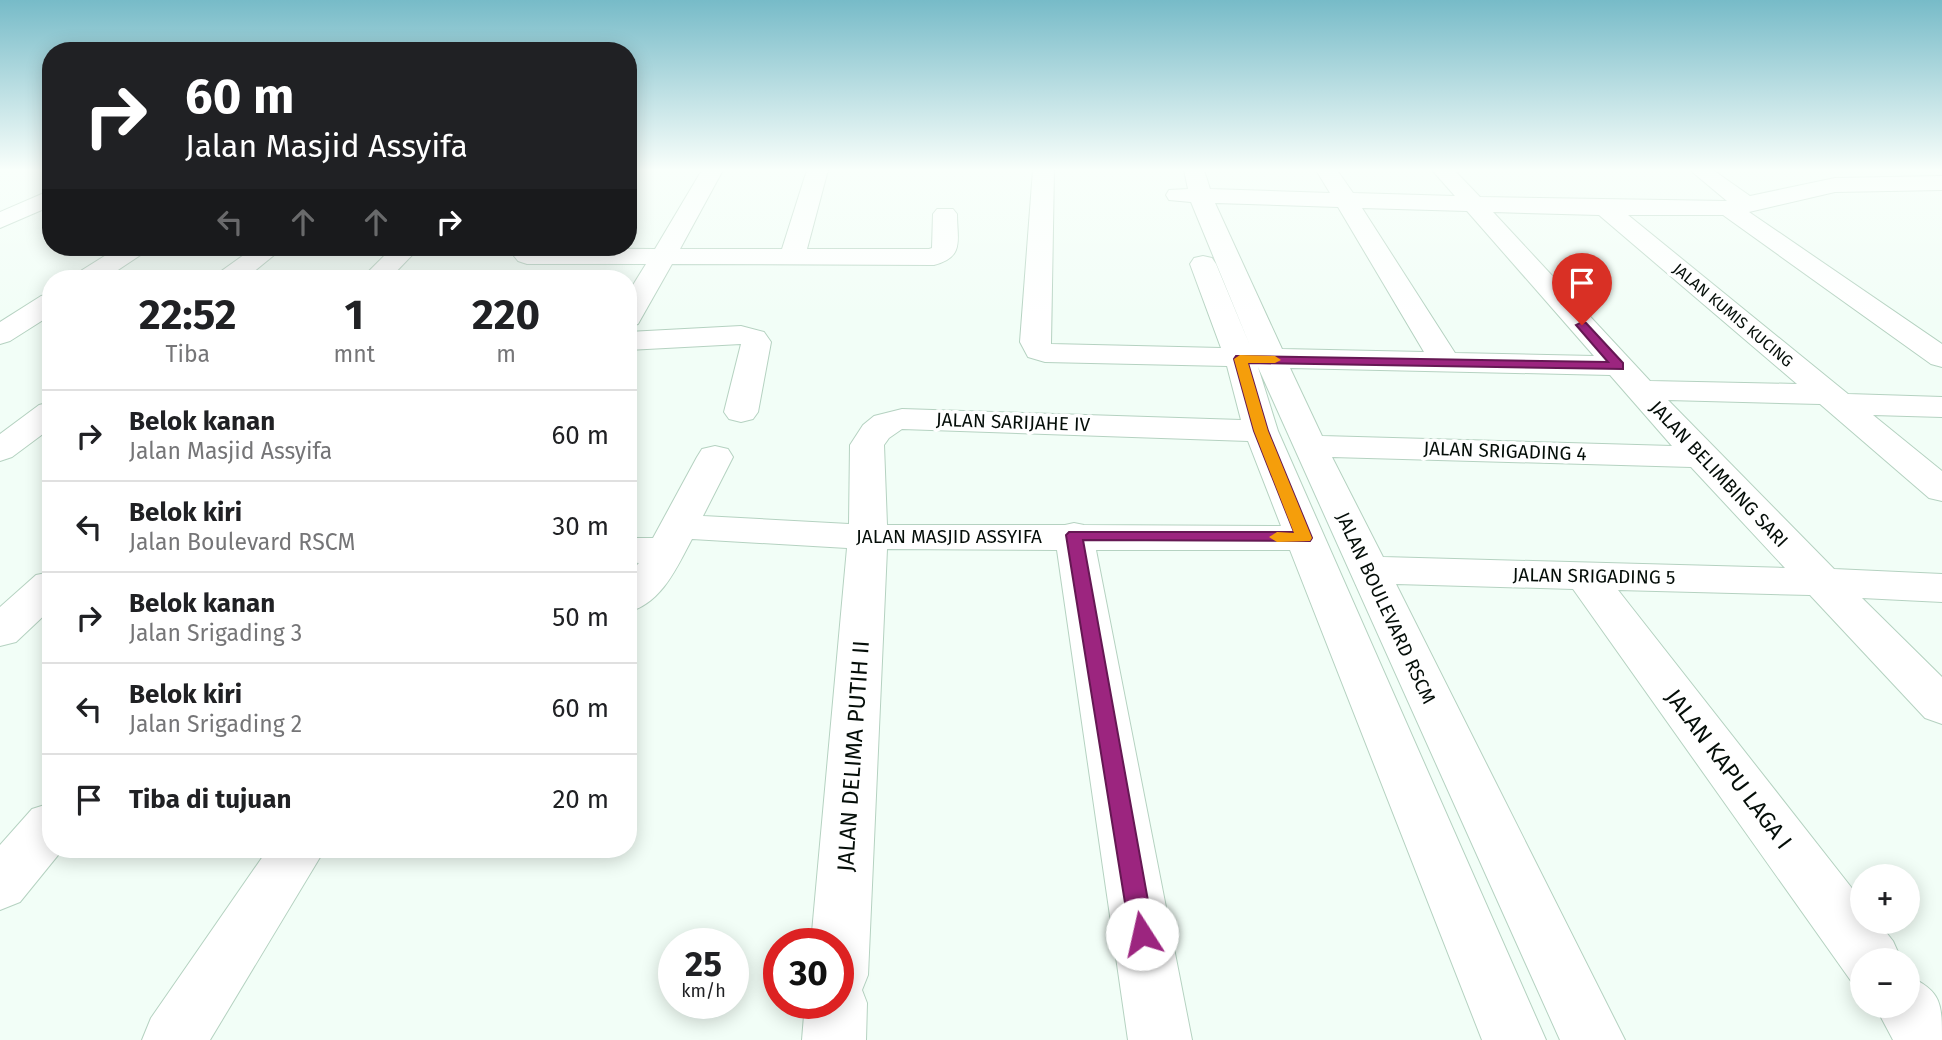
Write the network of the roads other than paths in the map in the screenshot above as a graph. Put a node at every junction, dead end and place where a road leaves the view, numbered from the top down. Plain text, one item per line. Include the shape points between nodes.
1 (684, 219) edge
2 (804, 219) edge
3 (944, 219) edge
4 (1041, 219) edge
5 (1200, 219) edge
6 (1357, 219) edge
7 (1487, 219) edge
8 (1618, 219) edge
9 (1754, 219) edge
10 (122, 256) edge
11 (259, 256) edge
12 (398, 256) edge
13 (528, 256) edge
14 (636, 256) edge
15 (662, 257) junction
16 (792, 258) junction
17 (100, 270) edge
18 (240, 270) edge
19 (383, 270) edge
20 (517, 270) edge
21 (637, 302) edge
22 (42, 312) edge
23 (0, 335) edge
24 (637, 341) edge
25 (1942, 358) edge
26 (1256, 359) junction
27 (1446, 363) junction
28 (1629, 378) junction
29 (1834, 400) junction
30 (1942, 407) edge
31 (741, 412) dead end
32 (42, 419) edge
33 (1261, 431) junction
34 (1309, 446) junction
35 (0, 450) edge
36 (715, 457) dead end
37 (1701, 457) junction
38 (1942, 490) edge
39 (1074, 535) junction
40 (868, 537) junction
41 (1304, 538) junction
42 (658, 542) edge
43 (1368, 570) junction
44 (1586, 577) junction
45 (1820, 582) junction
46 (1942, 588) edge
47 (637, 589) edge
48 (42, 593) edge
49 (0, 631) edge
50 (1942, 706) edge
51 (42, 836) edge
52 (292, 858) edge
53 (0, 885) edge
54 (841, 928) edge
55 (1862, 948) edge
56 (1915, 1018) edge
57 (835, 1019) edge
58 (174, 1040) edge
59 (834, 1040) edge
60 (1160, 1040) edge
61 (1514, 1040) edge
62 (1593, 1040) edge
63 (1931, 1040) edge

1 - 15 street
2 - 16 street
3 - 16 street via 945,251 934,257
4 - 26 street via 1035,342 1039,351
5 - 26 street, JALAN BOULEVARD RSCM
6 - 27 street
7 - 28 street, JALAN BELIMBING SARI
8 - 29 street, JALAN KUMIS KUCING
9 - 25 street
10 - 17 street
11 - 18 street
12 - 19 street
13 - 20 street
14 - 15 street
15 - 16 street
15 - 21 street
22 - 23 street
24 - 31 street via 754,338
26 - 27 street
26 - 33 street, JALAN BOULEVARD RSCM
26 - 34 street, JALAN BOULEVARD RSCM
27 - 28 street
28 - 29 street
28 - 37 street, JALAN BELIMBING SARI
29 - 30 street
29 - 38 street, JALAN KUMIS KUCING
32 - 35 street
33 - 40 street, JALAN SARIJAHE IV via 916,419 886,423 867,445
33 - 41 street, JALAN BOULEVARD RSCM
34 - 37 street, JALAN SRIGADING 4
34 - 43 street, JALAN BOULEVARD RSCM
36 - 42 street
37 - 45 street, JALAN BELIMBING SARI
39 - 40 street, JALAN MASJID ASSYIFA
39 - 41 street, JALAN MASJID ASSYIFA
39 - 60 street
40 - 42 street, JALAN MASJID ASSYIFA
40 - 54 street, JALAN DELIMA PUTIH II
41 - 61 street, JALAN BOULEVARD RSCM
42 - 47 street via 655,570
43 - 44 street, JALAN SRIGADING 5
43 - 62 street, JALAN BOULEVARD RSCM
44 - 45 street, JALAN SRIGADING 5
44 - 55 street, JALAN KAPU LAGA I
45 - 46 street, JALAN SRIGADING 5
45 - 50 street, JALAN BELIMBING SARI
48 - 49 street
51 - 53 street
52 - 58 street
56 - 63 street
57 - 59 street

